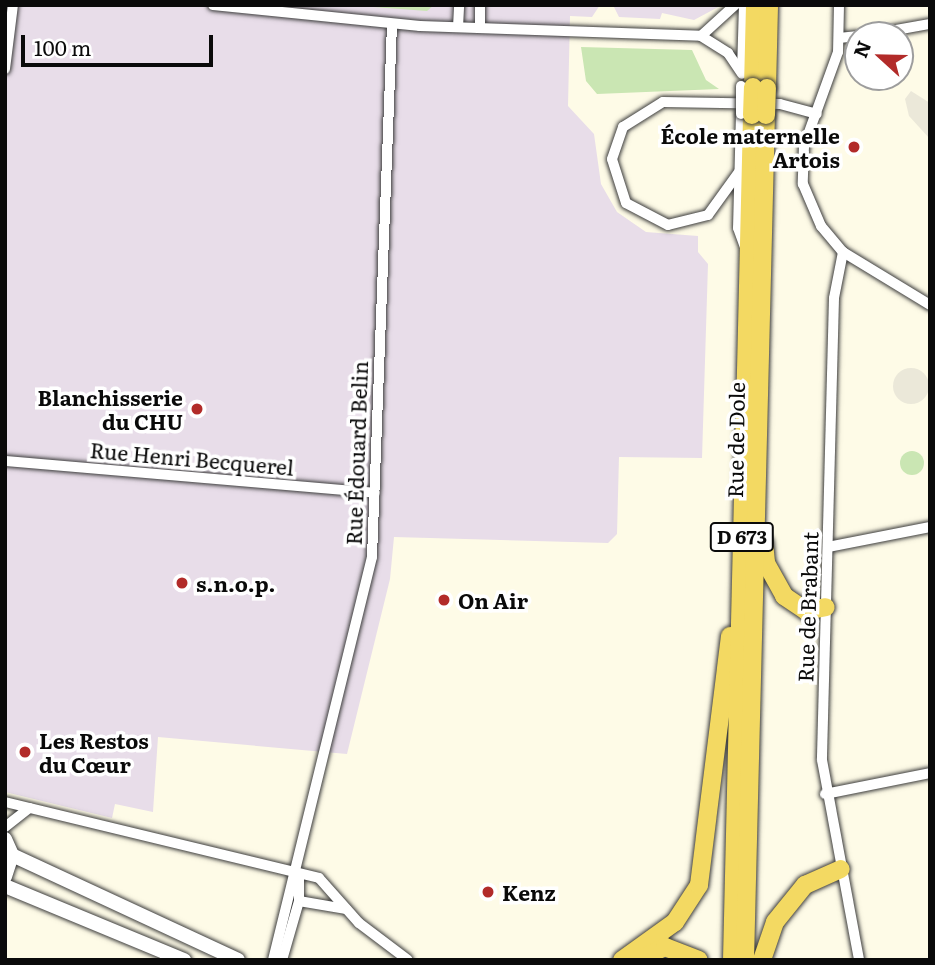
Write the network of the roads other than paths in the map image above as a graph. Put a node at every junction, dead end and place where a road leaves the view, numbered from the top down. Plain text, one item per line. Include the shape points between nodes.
1 (13, 5) edge
2 (213, 5) edge
3 (459, 5) edge
4 (480, 5) edge
5 (735, 5) edge
6 (744, 5) edge
7 (755, 5) edge
8 (769, 5) edge
9 (839, 5) edge
10 (392, 24) junction
11 (458, 27) junction
12 (480, 27) junction
13 (701, 36) junction
14 (844, 37) edge
15 (839, 38) junction
16 (5, 69) edge
17 (751, 84) junction
18 (817, 114) junction
19 (753, 115) junction
20 (739, 172) junction
21 (843, 252) junction
22 (749, 260) junction
23 (930, 305) edge
24 (5, 461) edge
25 (757, 463) junction
26 (375, 493) junction
27 (930, 527) edge
28 (742, 545) junction
29 (828, 547) junction
30 (826, 607) junction
31 (930, 773) edge
32 (825, 794) junction
33 (5, 802) edge
34 (29, 808) junction
35 (5, 827) edge
36 (5, 839) edge
37 (12, 855) junction
38 (841, 869) junction
39 (299, 875) junction
40 (5, 877) edge
41 (5, 886) edge
42 (299, 901) junction
43 (346, 909) junction
44 (184, 960) edge
45 (238, 960) edge
46 (273, 960) edge
47 (282, 960) edge
48 (408, 960) edge
49 (622, 960) edge
50 (638, 960) edge
51 (699, 960) edge
52 (732, 960) edge
53 (745, 960) edge
54 (761, 960) edge
55 (859, 960) edge

1 - 16 street
2 - 10 street
3 - 11 street
4 - 12 street
5 - 13 street
6 - 17 street, Rue de Dole
7 - 17 main road, Rue de Dole / D 673
8 - 17 main road, Rue de Dole / D 673
9 - 15 street
10 - 11 street
10 - 26 street, Rue Édouard Belin
11 - 12 street
12 - 13 street
13 - 17 street via 728,53
14 - 15 street
15 - 18 street
17 - 19 main road, Rue de Dole / D 673, bridge
17 - 19 street, Rue de Dole, bridge
18 - 20 street, Rue de Dole via 780,104 676,100 643,109 615,143 613,175 639,214 675,225 720,205
18 - 21 street via 804,146 803,184 821,226
19 - 20 street, Rue de Dole
19 - 22 main road, Rue de Dole / D 673
19 - 25 main road, Rue de Dole / D 673
20 - 22 street, Rue de Dole via 738,228
21 - 23 street
21 - 29 street, Rue de Brabant via 834,298
22 - 28 main road, Rue de Dole / D 673
24 - 26 street, Rue Henri Becquerel
25 - 30 main road via 766,563 774,585 806,611
25 - 53 main road, Rue de Dole / D 673
26 - 39 street, Rue Édouard Belin via 367,589
27 - 29 street
28 - 49 main road via 699,885 675,922
28 - 52 main road, Rue de Dole / D 673
29 - 30 street, Rue de Brabant
30 - 32 street, Rue de Brabant
31 - 32 street
32 - 38 street, Rue de Brabant
33 - 34 street
34 - 35 street
34 - 39 street
36 - 37 street
37 - 40 street
37 - 45 street
38 - 54 main road via 805,885 775,922
38 - 55 street, Rue de Brabant
39 - 42 street
39 - 43 street via 328,883
39 - 46 street, Rue Édouard Belin via 284,899
41 - 44 street
42 - 43 street
42 - 47 street
43 - 48 street
50 - 51 main road via 665,947

